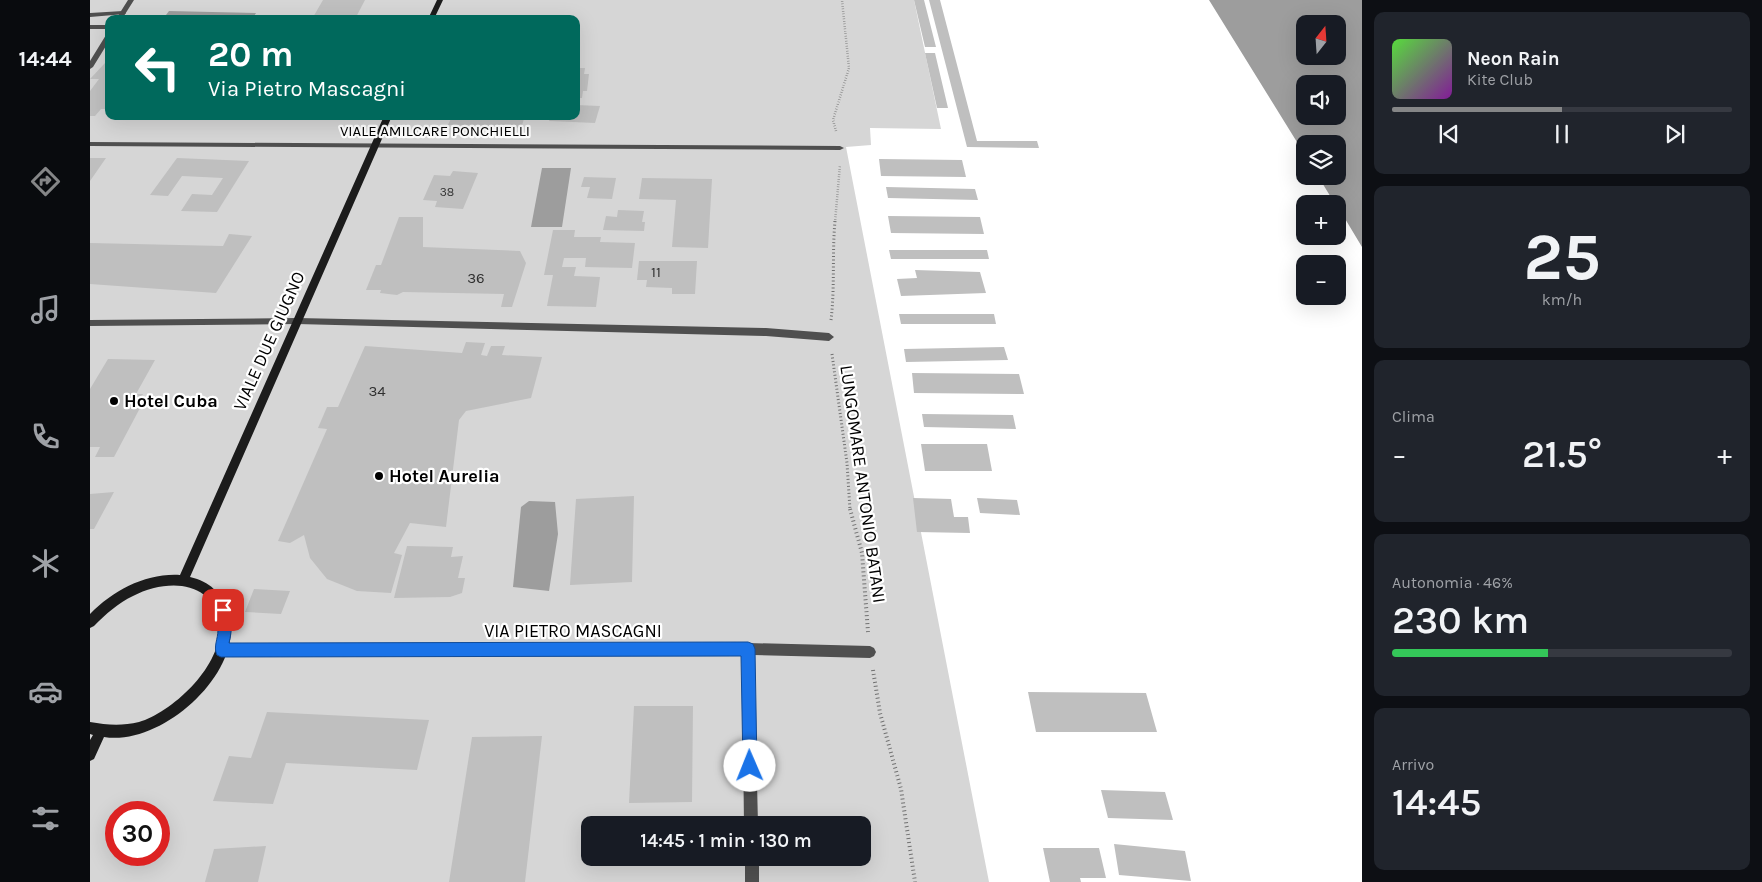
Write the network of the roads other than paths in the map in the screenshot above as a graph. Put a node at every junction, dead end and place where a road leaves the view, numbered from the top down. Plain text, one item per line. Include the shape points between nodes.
1 (131, 0) edge
2 (440, 0) edge
3 (90, 15) edge
4 (105, 15) edge
5 (122, 15) edge
6 (433, 15) edge
7 (90, 27) edge
8 (105, 27) edge
9 (105, 41) edge
10 (92, 60) edge
11 (90, 67) edge
12 (386, 120) edge
13 (90, 144) edge
14 (376, 144) junction
15 (840, 148) road end
16 (297, 321) junction
17 (90, 323) edge
18 (829, 337) road end
19 (183, 580) junction
20 (90, 622) edge
21 (748, 649) junction
22 (221, 650) junction
23 (870, 652) road end
24 (95, 730) edge
25 (90, 755) edge
26 (751, 816) edge
27 (752, 866) edge
28 (752, 882) edge

1 - 5 street
2 - 6 street
3 - 4 street
7 - 8 street
9 - 10 street
10 - 11 street
12 - 14 street, VIALE DUE GIUGNO
13 - 14 street, VIALE AMILCARE PONCHIELLI
14 - 15 street, VIALE AMILCARE PONCHIELLI
14 - 16 street, VIALE DUE GIUGNO
16 - 17 street
16 - 18 street via 766,332
16 - 19 street, VIALE DUE GIUGNO
19 - 20 street via 163,580 141,586 119,597
19 - 22 street via 201,585 223,610 225,629
21 - 22 street, VIA PIETRO MASCAGNI
21 - 23 street, VIA PIETRO MASCAGNI
21 - 26 street
22 - 24 street via 211,672 195,693 173,712 123,733
24 - 25 street
27 - 28 street

